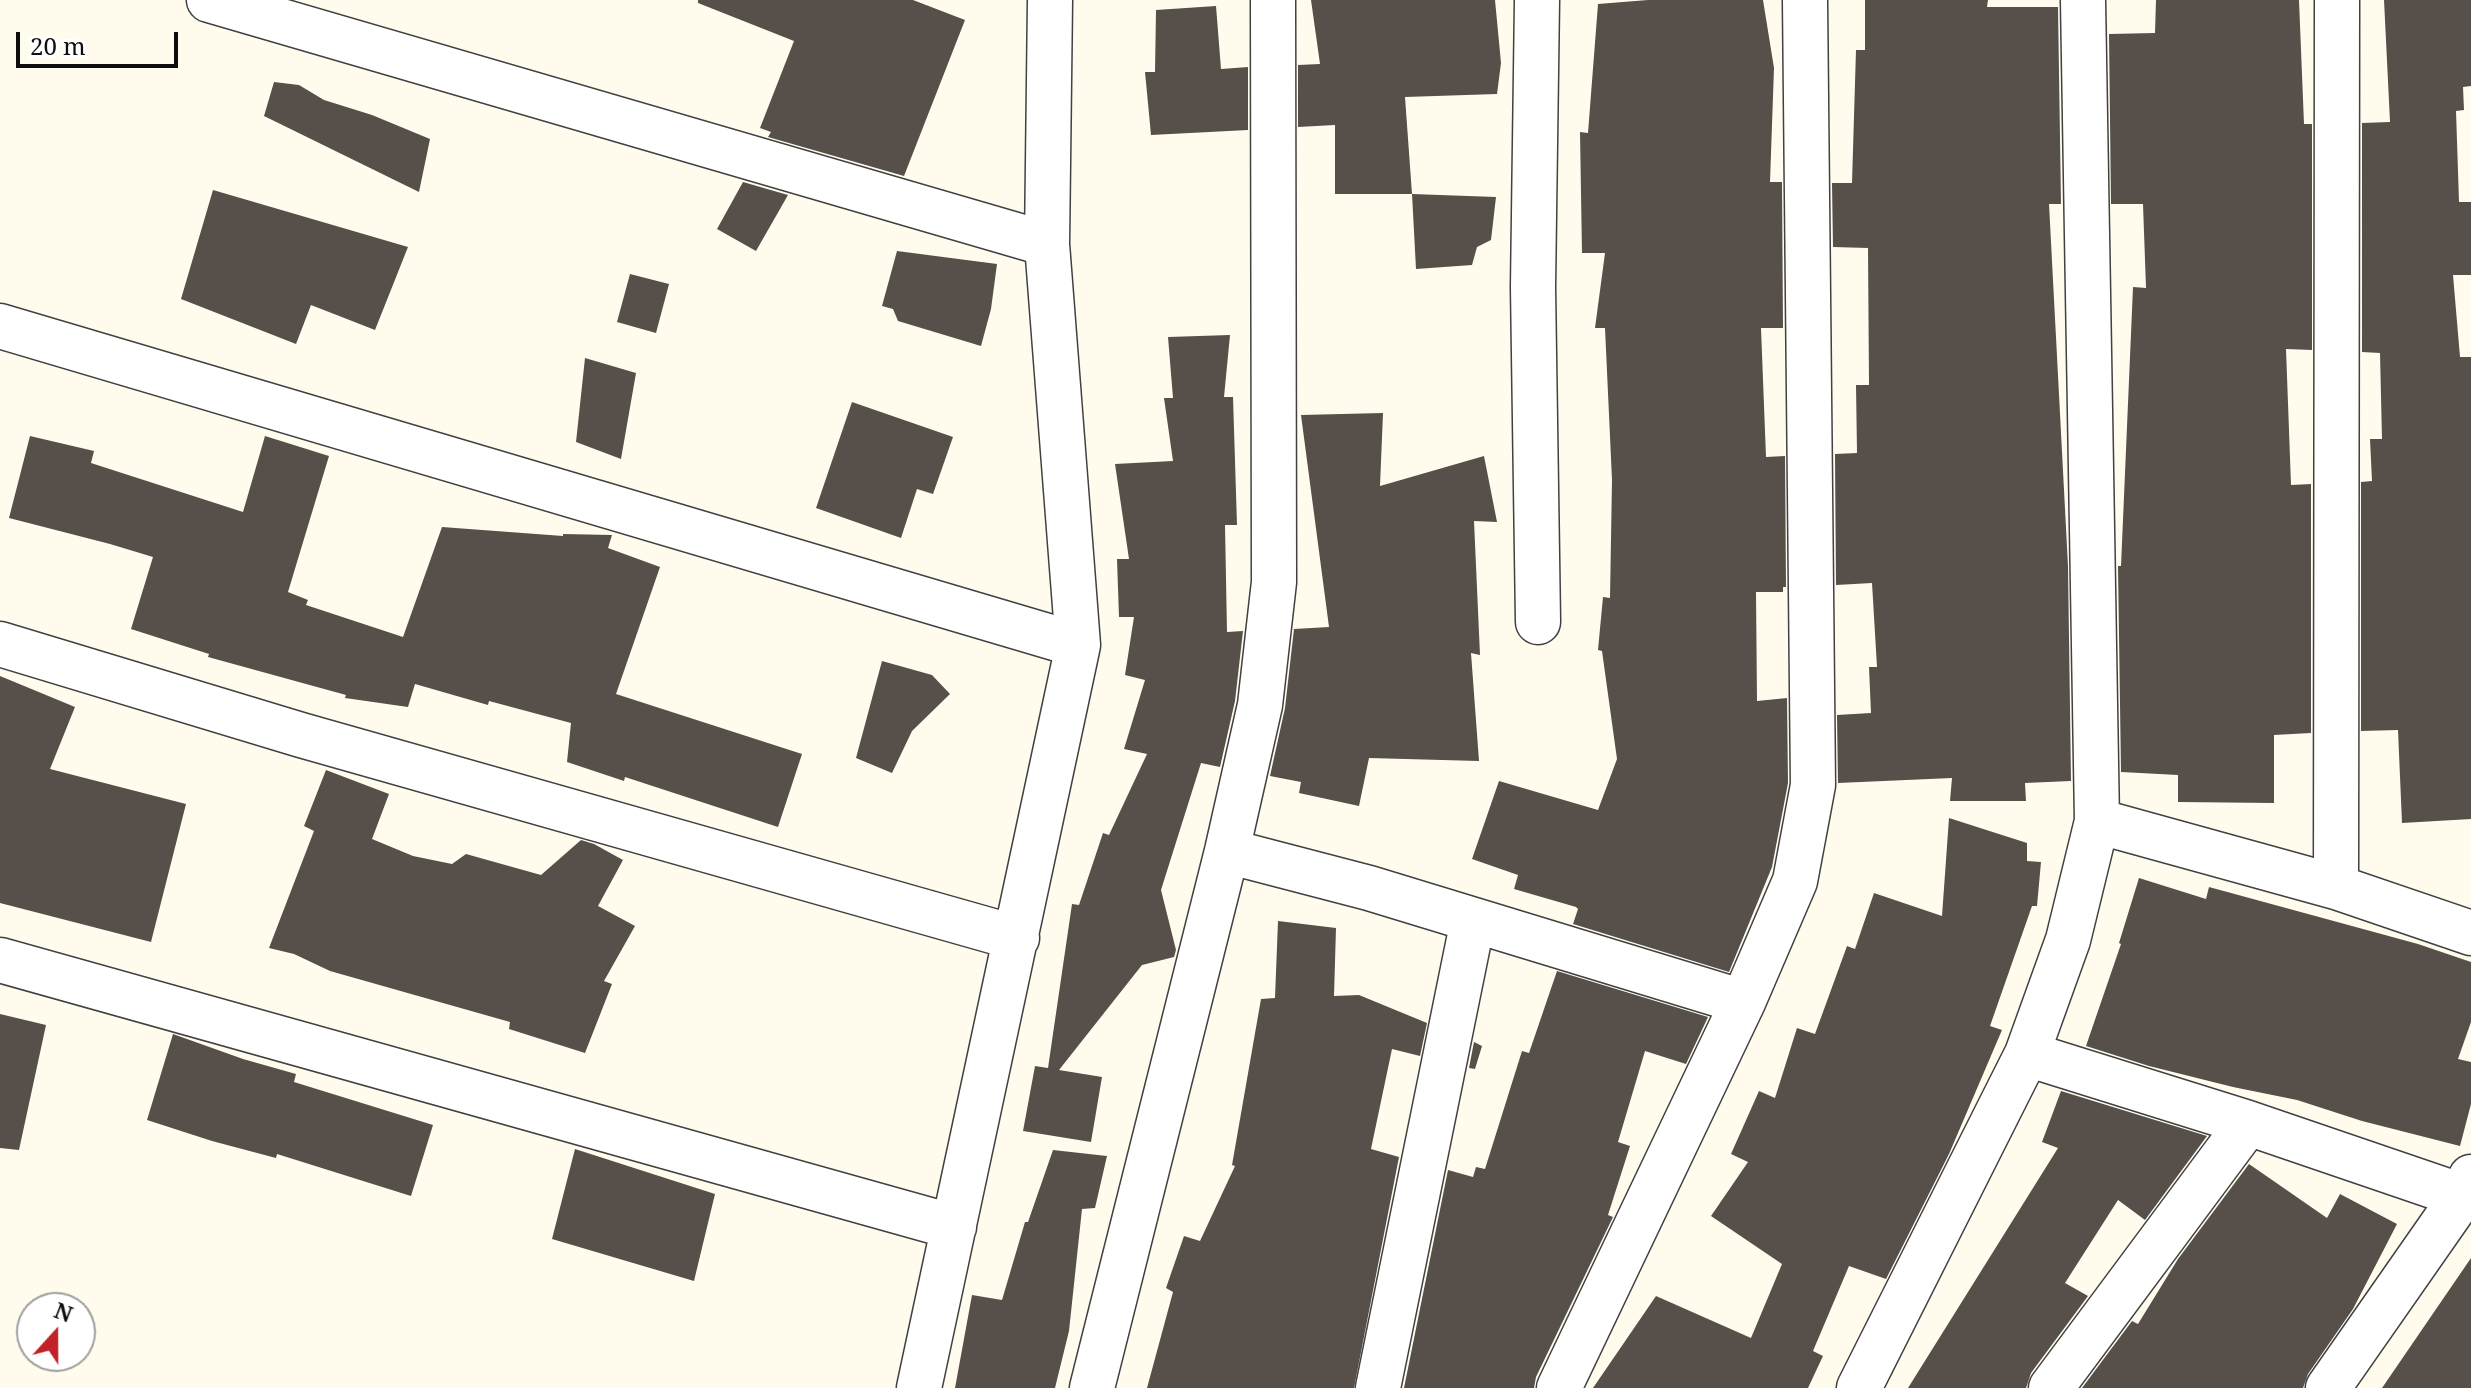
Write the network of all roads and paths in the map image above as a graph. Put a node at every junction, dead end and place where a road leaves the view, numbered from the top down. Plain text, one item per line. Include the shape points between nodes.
1 (209, 0) edge
2 (1050, 0) edge
3 (1273, 0) edge
4 (1537, 0) edge
5 (1805, 0) edge
6 (2083, 0) edge
7 (2337, 0) edge
8 (1047, 244) junction
9 (0, 326) edge
10 (1538, 622) dead end
11 (0, 644) edge
12 (1078, 645) junction
13 (2097, 821) junction
14 (1227, 851) junction
15 (2336, 887) junction
16 (1473, 920) junction
17 (2471, 933) edge
18 (1017, 938) junction
19 (0, 960) edge
20 (1743, 1002) junction
21 (2027, 1054) junction
22 (2248, 1123) junction
23 (2466, 1187) edge
24 (954, 1227) junction
25 (919, 1388) edge
26 (1092, 1388) edge
27 (1378, 1388) edge
28 (1559, 1388) edge
29 (1859, 1388) edge
30 (2051, 1388) edge
31 (2328, 1388) edge

1 - 8 street
2 - 8 street
3 - 14 street via 1274,582 1260,705
4 - 10 street via 1533,287
5 - 20 street via 1813,785 1795,881
6 - 13 street
7 - 15 street
8 - 12 street
9 - 12 street
11 - 18 street
12 - 18 street
13 - 15 street
13 - 21 street via 2068,940
14 - 16 street
14 - 26 street
15 - 17 street
16 - 20 street
16 - 27 street
18 - 24 street
19 - 24 street
20 - 28 street
21 - 22 street
21 - 29 street
22 - 23 street
22 - 30 street
23 - 31 street
24 - 25 street

